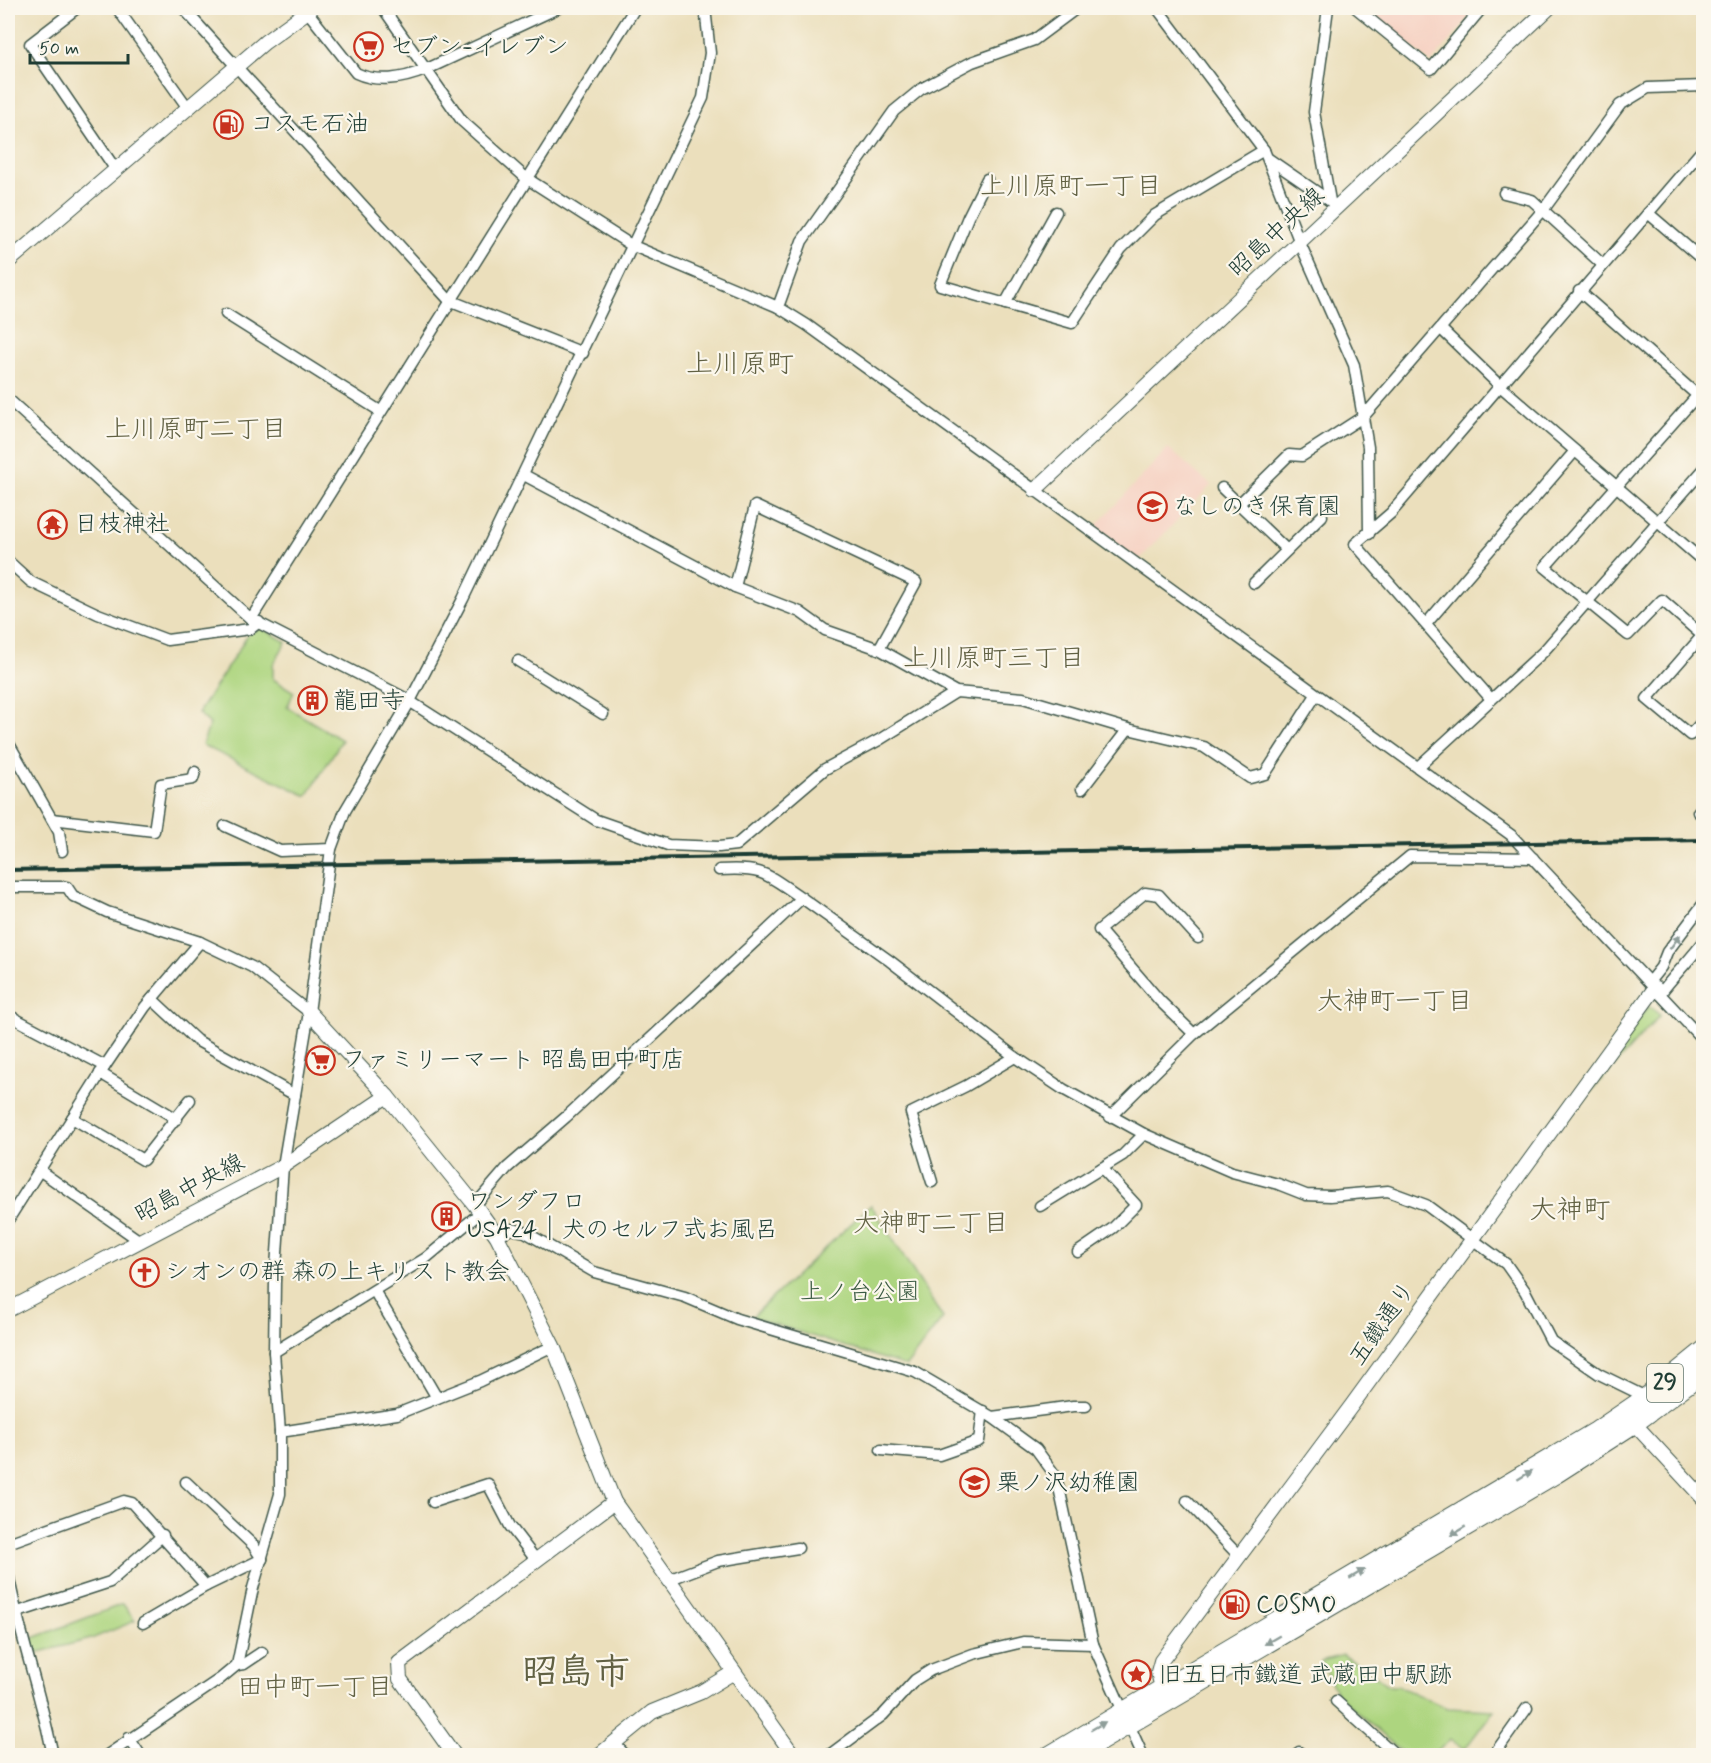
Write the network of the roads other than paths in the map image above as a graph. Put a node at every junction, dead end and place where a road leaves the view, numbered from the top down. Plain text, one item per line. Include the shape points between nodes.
1 (77, 8) edge
2 (117, 8) edge
3 (183, 8) edge
4 (383, 8) edge
5 (558, 8) edge
6 (635, 8) edge
7 (705, 8) edge
8 (1077, 8) edge
9 (1156, 8) edge
10 (1328, 8) edge
11 (1356, 8) edge
12 (1482, 8) edge
13 (1549, 8) edge
14 (309, 9) edge
15 (236, 67) junction
16 (425, 70) junction
17 (1704, 86) edge
18 (188, 108) junction
19 (1704, 148) edge
20 (1266, 154) junction
21 (116, 170) junction
22 (526, 178) junction
23 (987, 179) dead end
24 (1504, 193) dead end
25 (1544, 209) junction
26 (1056, 212) dead end
27 (1648, 213) junction
28 (1300, 243) junction
29 (631, 245) junction
30 (1704, 261) edge
31 (8, 262) edge
32 (1603, 265) junction
33 (1579, 291) junction
34 (449, 300) junction
35 (1005, 304) junction
36 (778, 307) junction
37 (226, 314) dead end
38 (1442, 330) junction
39 (583, 353) junction
40 (1499, 384) junction
41 (1700, 391) edge
42 (8, 399) edge
43 (380, 411) junction
44 (1364, 416) junction
45 (1575, 451) junction
46 (524, 475) junction
47 (1701, 477) edge
48 (1616, 487) junction
49 (1222, 488) dead end
50 (1035, 490) junction
51 (1239, 504) junction
52 (1322, 516) dead end
53 (1657, 523) junction
54 (1369, 534) junction
55 (1287, 550) junction
56 (8, 561) edge
57 (1704, 562) edge
58 (1254, 583) dead end
59 (735, 587) junction
60 (1587, 602) junction
61 (255, 621) junction
62 (1426, 624) junction
63 (1703, 637) edge
64 (879, 649) junction
65 (524, 662) dead end
66 (956, 692) junction
67 (1316, 695) junction
68 (1491, 699) junction
69 (409, 703) junction
70 (603, 714) dead end
71 (1704, 720) edge
72 (1128, 729) junction
73 (8, 742) edge
74 (1418, 766) junction
75 (195, 772) dead end
76 (1083, 789) dead end
77 (52, 819) junction
78 (225, 826) dead end
79 (331, 849) junction
80 (62, 851) dead end
81 (1533, 858) junction
82 (719, 870) dead end
83 (8, 887) edge
84 (802, 898) junction
85 (1704, 903) edge
86 (1198, 938) dead end
87 (1704, 941) edge
88 (200, 942) junction
89 (1655, 988) junction
90 (152, 999) junction
91 (309, 1012) junction
92 (8, 1015) edge
93 (1194, 1034) junction
94 (1704, 1041) edge
95 (1015, 1057) junction
96 (102, 1070) junction
97 (295, 1095) junction
98 (387, 1096) junction
99 (190, 1100) dead end
100 (1110, 1117) junction
101 (72, 1118) junction
102 (177, 1119) junction
103 (1144, 1134) junction
104 (283, 1166) junction
105 (1102, 1168) junction
106 (39, 1170) junction
107 (932, 1182) dead end
108 (1040, 1206) dead end
109 (478, 1209) junction
110 (8, 1220) edge
111 (497, 1236) junction
112 (1472, 1237) junction
113 (140, 1241) junction
114 (1078, 1252) dead end
115 (375, 1292) junction
116 (8, 1310) edge
117 (553, 1346) junction
118 (1704, 1350) edge
119 (274, 1352) junction
120 (1704, 1372) edge
121 (1646, 1397) junction
122 (437, 1398) junction
123 (1086, 1406) dead end
124 (988, 1414) junction
125 (1629, 1419) junction
126 (280, 1432) junction
127 (881, 1450) dead end
128 (186, 1482) dead end
129 (1704, 1499) edge
130 (1187, 1501) dead end
131 (433, 1502) dead end
132 (614, 1502) junction
133 (163, 1535) junction
134 (8, 1543) edge
135 (798, 1548) dead end
136 (1239, 1556) junction
137 (262, 1559) junction
138 (536, 1560) junction
139 (8, 1573) edge
140 (668, 1580) junction
141 (206, 1586) junction
142 (15, 1612) junction
143 (143, 1623) dead end
144 (1093, 1644) junction
145 (262, 1652) dead end
146 (237, 1665) junction
147 (734, 1672) junction
148 (1162, 1688) junction
149 (1336, 1701) dead end
150 (1527, 1708) dead end
151 (1126, 1718) junction
152 (129, 1738) junction
153 (614, 1743) junction
154 (53, 1755) edge
155 (106, 1755) edge
156 (141, 1755) edge
157 (454, 1755) edge
158 (598, 1755) edge
159 (626, 1755) edge
160 (794, 1755) edge
161 (828, 1755) edge
162 (1048, 1755) edge
163 (1076, 1755) edge
164 (1143, 1755) edge
165 (1397, 1755) edge
166 (1493, 1755) edge

1 - 21 street via 30,44
2 - 18 street
3 - 15 street
4 - 16 street
5 - 16 street
6 - 22 street
7 - 29 street via 710,53 703,98
8 - 36 street via 1034,40 972,62 914,94 894,111 802,241
9 - 20 street
10 - 20 street via 1314,112 1330,201
11 - 12 street via 1431,69
13 - 28 street, 昭島中央線
14 - 15 street
14 - 16 street via 324,36 356,73 382,79
15 - 18 street
15 - 34 street
16 - 22 street via 462,121
17 - 25 street via 1648,88 1620,105
18 - 21 street
19 - 27 street
20 - 28 street
20 - 35 street via 1155,215 1121,249 1072,323
21 - 31 street
22 - 29 street
22 - 34 street
23 - 35 street via 940,285
24 - 25 street via 1532,200
25 - 32 street
25 - 38 street
26 - 35 street
27 - 30 street
27 - 32 street
28 - 44 street via 1354,364
28 - 50 street, 昭島中央線
29 - 36 street
29 - 39 street
32 - 33 street
33 - 40 street
33 - 41 street
34 - 39 street
34 - 43 street
36 - 50 street
37 - 43 street
38 - 40 street
38 - 44 street
39 - 46 street
40 - 45 street
40 - 54 street via 1455,440
41 - 48 street
42 - 61 street
43 - 61 street
44 - 51 street via 1302,456 1289,455
44 - 54 street
45 - 48 street
45 - 62 street
46 - 59 street
46 - 69 street
47 - 53 street
48 - 53 street
48 - 60 street via 1545,567
49 - 51 street
50 - 67 street
51 - 55 street
52 - 55 street
53 - 57 street
53 - 60 street
54 - 62 street via 1357,542 1356,549
55 - 58 street
56 - 61 street via 31,582 98,614 167,640 250,629
59 - 64 street via 800,612 825,630
59 - 64 street via 755,506 916,582
60 - 63 street via 1628,635 1662,600
60 - 68 street via 1543,652
61 - 69 street
62 - 68 street
63 - 71 street via 1647,699 1690,735
64 - 66 street
65 - 70 street
66 - 69 street via 825,769 736,845 719,847 668,845 596,820
66 - 72 street via 1023,698
67 - 72 street via 1265,774 1250,778 1204,747
67 - 74 street
68 - 74 street
69 - 79 street via 345,811
72 - 76 street
73 - 77 street
74 - 81 street via 1511,835
75 - 77 street via 193,779 161,784 154,831
77 - 80 street
78 - 79 street via 280,851
79 - 91 street
81 - 89 street
81 - 93 street via 1410,856
82 - 84 street via 762,871
83 - 88 street via 67,887 73,896 107,912
84 - 95 street
84 - 109 street via 507,1168
89 -> 85 street via 1667,952
86 - 93 street via 1159,896 1145,892 1099,930
87 - 89 street
88 - 90 street
88 - 91 street via 252,967
89 - 94 street
89 - 112 street, 五鐵通り
90 - 96 street
90 - 97 street via 196,1040
91 - 97 street
91 - 98 street
92 - 96 street
93 - 100 street
95 - 100 street
95 - 107 street via 911,1113
96 - 101 street
96 - 102 street
97 - 104 street
98 - 104 street, 昭島中央線
98 - 109 street
99 - 102 street
100 - 103 street
101 - 102 street via 143,1160
101 - 106 street
103 - 105 street via 1123,1155
103 - 112 street via 1232,1173 1306,1195 1388,1191 1426,1205
104 - 113 street, 昭島中央線
104 - 119 street
105 - 108 street
105 - 114 street via 1136,1205 1113,1228
106 - 110 street
106 - 113 street
109 - 111 street
109 - 115 street via 426,1258
111 - 117 street
111 - 124 street via 511,1229 525,1232 594,1272 685,1297 737,1319 915,1372
112 - 121 street via 1506,1264 1551,1341 1599,1374
112 - 136 street, 五鐵通り
113 - 116 street, 昭島中央線
115 - 119 street
115 - 122 street
117 - 122 street
117 - 132 street
118 - 121 main road, 29
119 - 126 street
120 - 125 main road, 29
121 - 125 main road, 29
122 - 126 street via 397,1414
123 - 124 street
124 - 127 street via 979,1441 939,1455
124 - 144 street via 1036,1449 1055,1475
125 - 129 street
148 -> 125 main road, 29
125 -> 151 main road, 29 via 1556,1474
126 - 137 street via 280,1494
128 - 137 street via 253,1545
130 - 136 street
131 - 138 street via 488,1484 510,1526
132 - 138 street
132 - 140 street
133 - 134 street via 132,1503 124,1501
133 - 141 street
133 - 142 street via 110,1582
135 - 140 street via 718,1561
136 - 148 street, 五鐵通り via 1161,1661 1158,1672
137 - 141 street
137 - 146 street
138 - 157 street via 408,1654 398,1667 400,1678
139 - 142 street
140 - 147 street
141 - 143 street
142 - 154 street via 41,1698
144 - 151 street
144 - 161 street via 1023,1642 973,1654 931,1670 915,1680 883,1715
145 - 146 street
146 - 152 street
147 - 153 street via 701,1692 652,1712
147 - 160 street
148 - 151 main road, 29
149 - 165 street
150 - 166 street
162 -> 151 main road, 29
151 - 163 main road, 29
151 - 164 street
152 - 155 street
152 - 156 street
153 - 158 street
153 - 159 street

